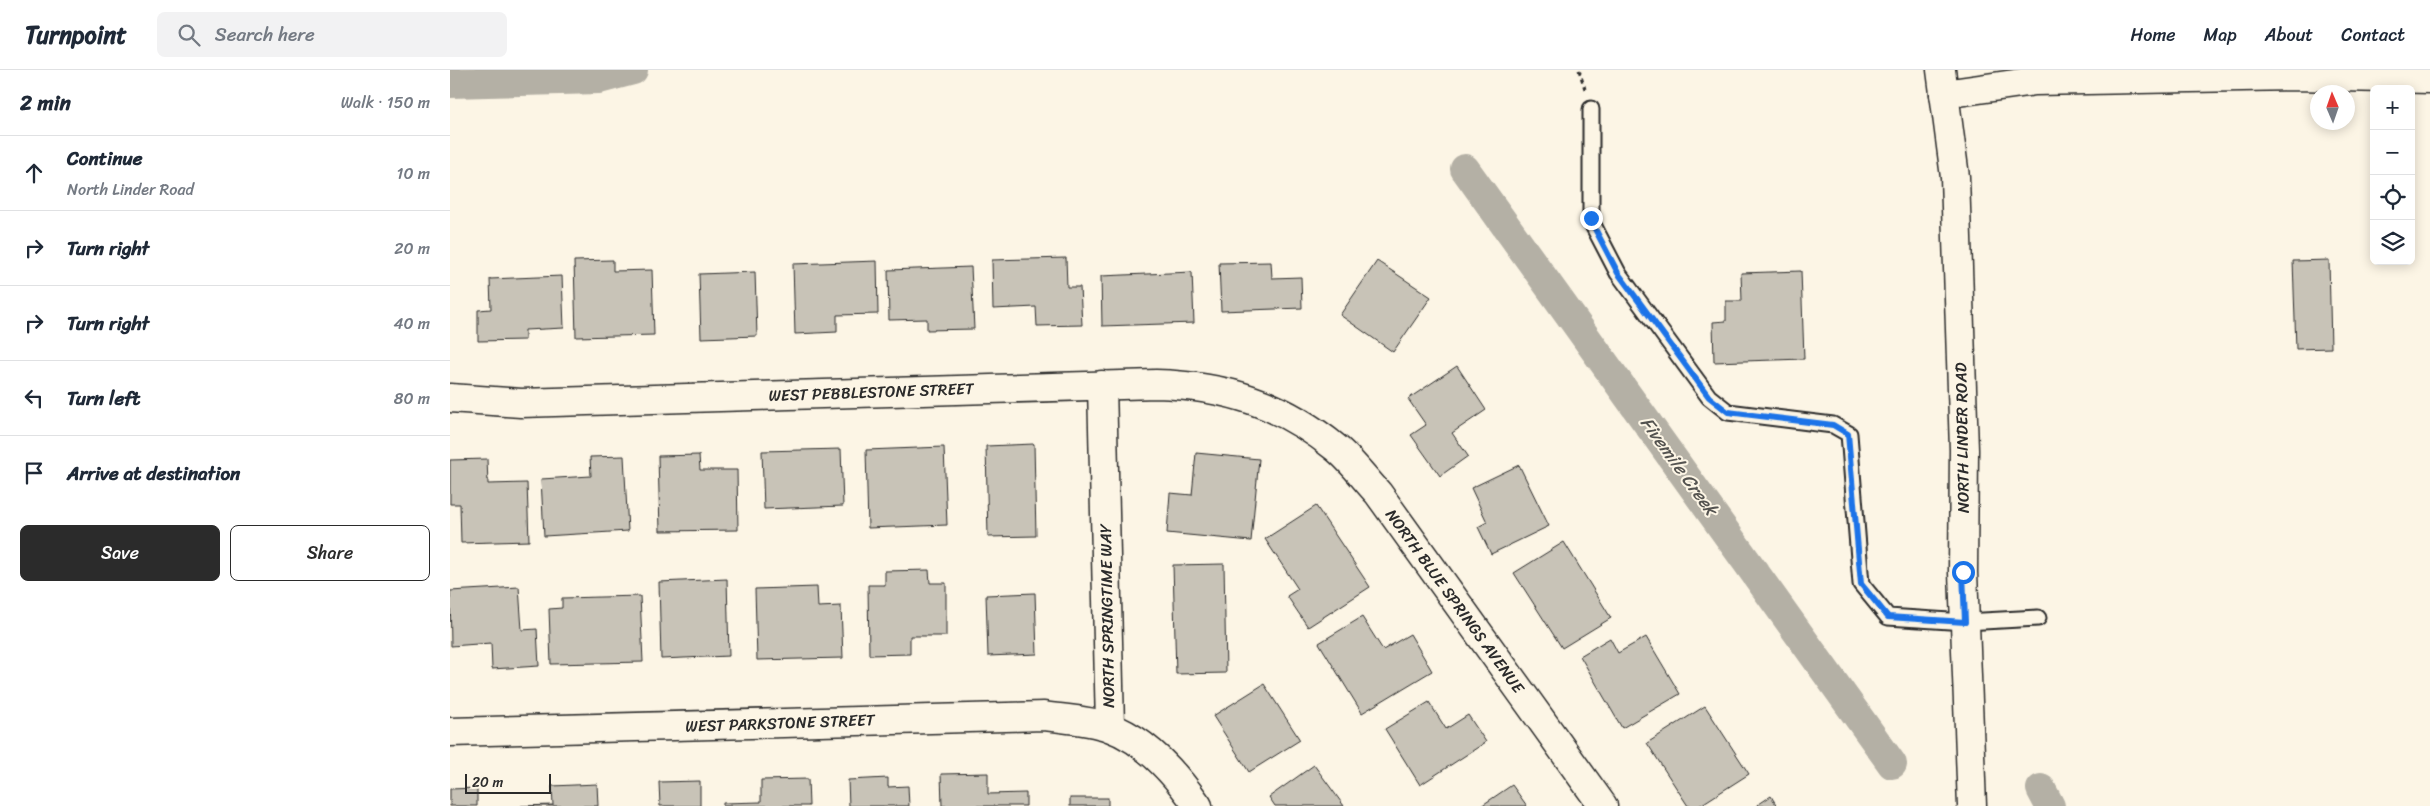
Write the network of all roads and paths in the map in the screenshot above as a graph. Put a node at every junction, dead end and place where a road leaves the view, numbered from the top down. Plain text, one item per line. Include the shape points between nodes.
1 (2430, 79) edge
2 (1942, 82) edge
3 (1591, 109) dead end
4 (1102, 385) junction
5 (450, 398) edge
6 (1288, 414) joint
7 (2038, 618) dead end
8 (1965, 622) junction
9 (1110, 727) junction
10 (450, 732) edge
11 (1198, 806) edge
12 (1603, 806) edge
13 (1972, 806) edge

1 - 2 street via 2295,76
2 - 8 street, NORTH LINDER ROAD via 1955,177 1964,450
3 - 8 lane via 1591,218 1618,273 1709,397 1728,412 1833,425 1848,434 1861,584 1888,617
4 - 5 street, WEST PEBBLESTONE STREET via 521,403
4 - 6 street, WEST PEBBLESTONE STREET via 1191,385 1257,400
4 - 9 street, NORTH SPRINGTIME WAY
6 - 12 street, NORTH BLUE SPRINGS AVENUE via 1337,449 1378,493
7 - 8 lane
8 - 13 street, NORTH LINDER ROAD
9 - 10 street, WEST PARKSTONE STREET via 1044,716
9 - 11 street, NORTH SPRINGTIME WAY via 1150,750

